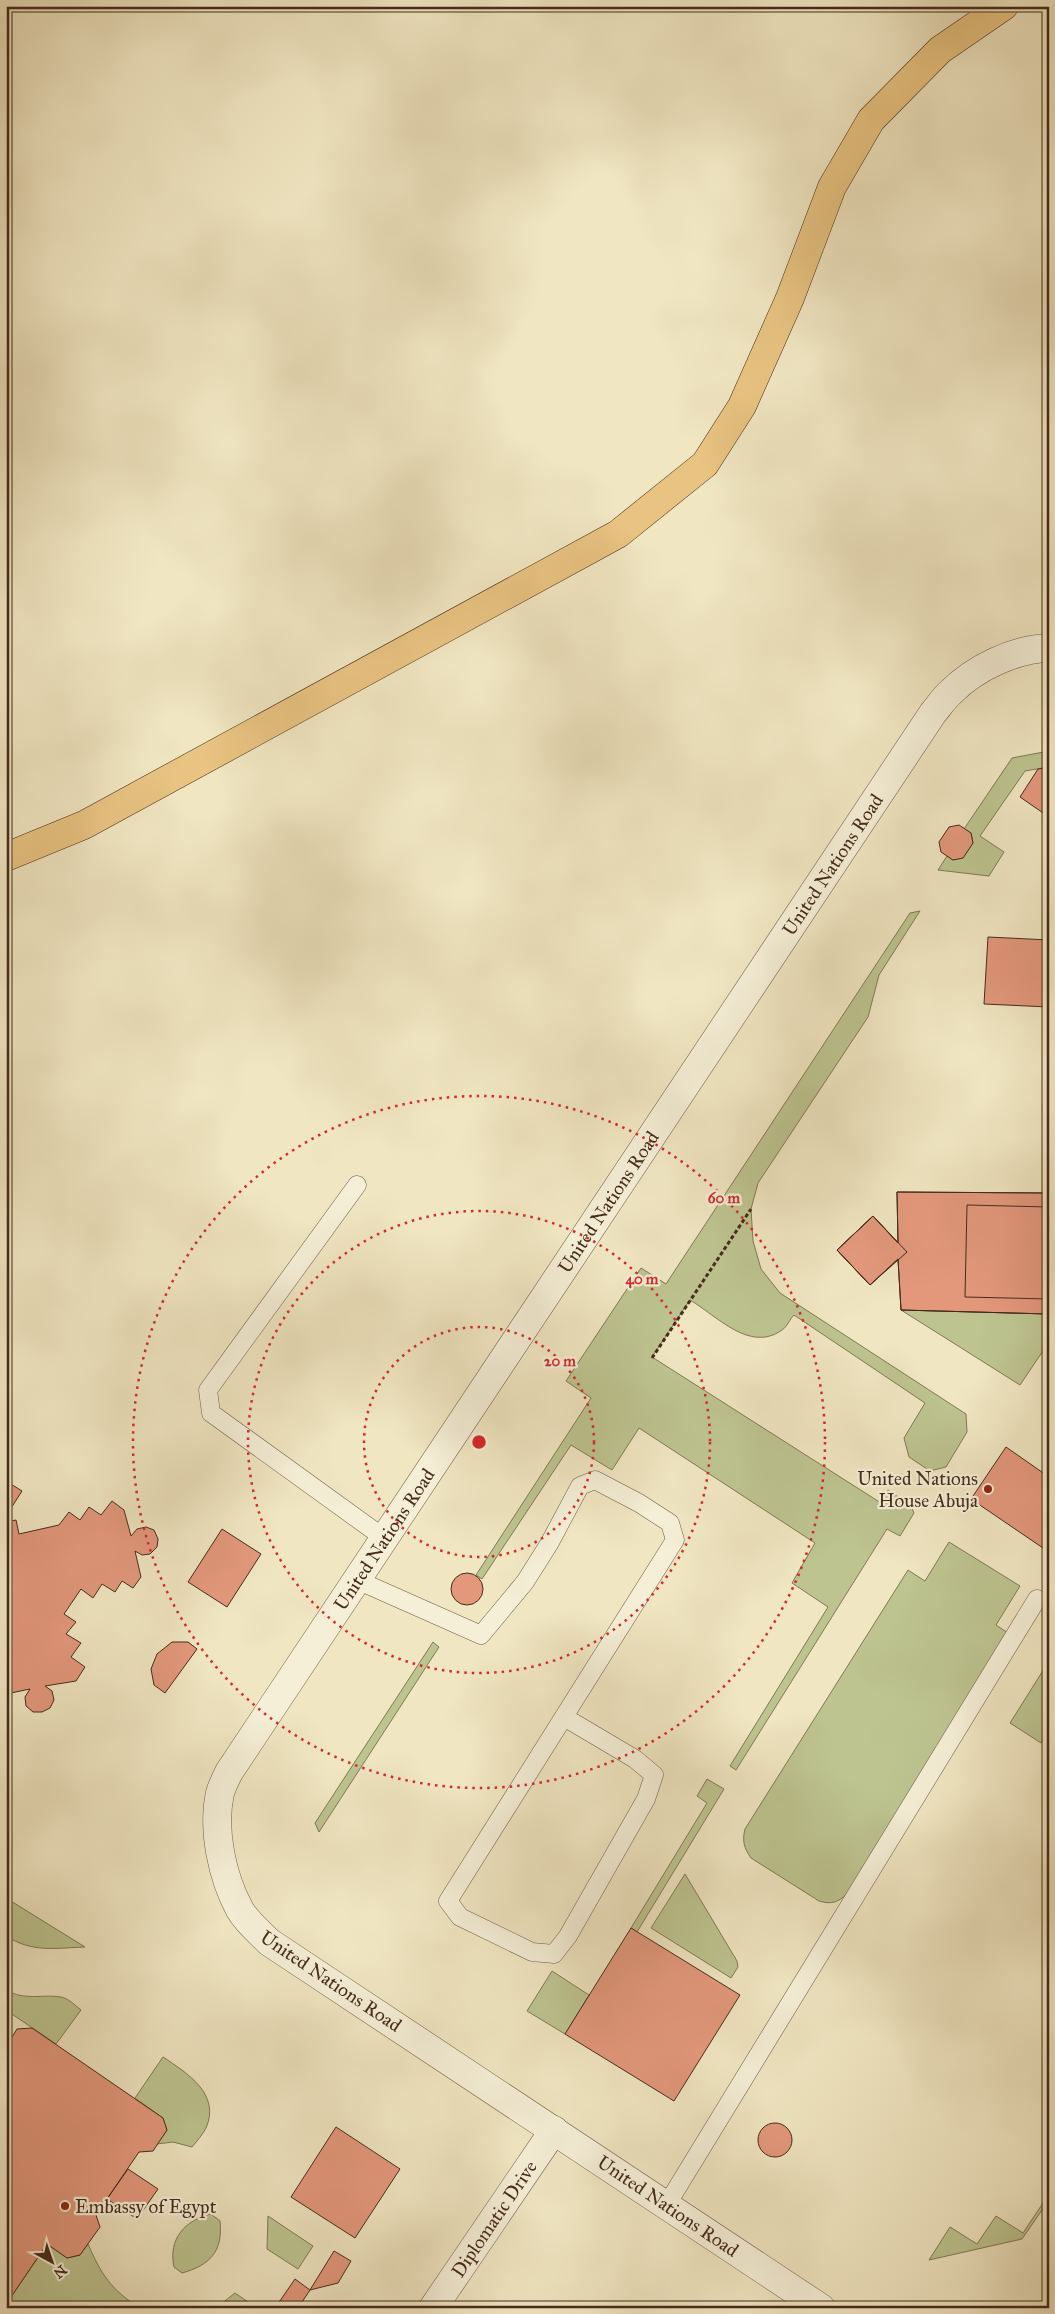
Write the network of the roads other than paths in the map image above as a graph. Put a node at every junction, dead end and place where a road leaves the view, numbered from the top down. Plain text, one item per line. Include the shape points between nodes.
1 (1004, 6) edge
2 (1049, 648) edge
3 (6, 857) edge
4 (357, 1185) dead end
5 (384, 1538) junction
6 (357, 1580) junction
7 (1037, 1599) dead end
8 (564, 1717) junction
9 (554, 2130) junction
10 (666, 2206) junction
11 (433, 2308) edge
12 (821, 2308) edge

1 - 3 highway via 940,50 871,120 832,187 790,298 742,406 705,464 618,534 84,825
2 - 5 street, United Nations Road via 1019,652 995,662 951,692 933,713
4 - 5 lane via 208,1390 211,1413
5 - 6 street, United Nations Road
6 - 8 lane via 481,1635 525,1582 580,1486 595,1480 670,1523 675,1540
6 - 9 street, United Nations Road via 229,1772 220,1792 218,1838 232,1890 240,1911 269,1942
7 - 10 lane
8 - 8 lane via 654,1775 646,1799 568,1936 554,1954 532,1952 460,1916 448,1901
9 - 10 street, United Nations Road
9 - 11 street, Diplomatic Drive
10 - 12 street, United Nations Road

